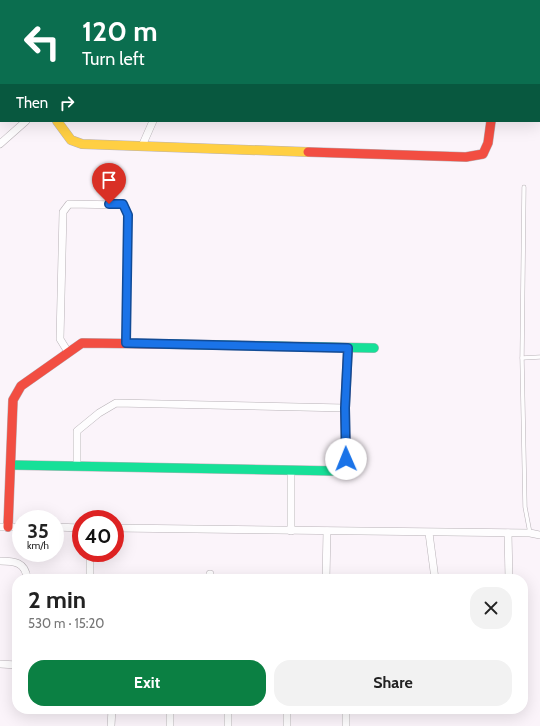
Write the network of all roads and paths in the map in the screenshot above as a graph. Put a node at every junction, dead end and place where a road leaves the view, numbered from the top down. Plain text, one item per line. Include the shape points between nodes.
1 (25, 122) edge
2 (58, 122) edge
3 (153, 122) edge
4 (491, 122) edge
5 (0, 144) edge
6 (142, 146) junction
7 (524, 187) dead end
8 (126, 343) junction
9 (348, 348) junction
10 (374, 348) dead end
11 (68, 352) junction
12 (540, 357) edge
13 (522, 358) junction
14 (345, 408) junction
15 (11, 464) junction
16 (77, 466) junction
17 (290, 470) junction
18 (4, 527) edge
19 (124, 528) edge
20 (327, 530) junction
21 (291, 531) junction
22 (430, 532) junction
23 (530, 533) junction
24 (508, 534) junction
25 (540, 535) edge
26 (0, 561) edge
27 (90, 562) edge
28 (26, 574) edge
29 (90, 574) edge
30 (326, 574) edge
31 (434, 574) edge
32 (509, 574) edge
33 (0, 664) edge
34 (12, 664) edge
35 (112, 714) edge
36 (170, 714) edge
37 (228, 714) edge
38 (288, 714) edge
39 (346, 714) edge
40 (111, 726) edge
41 (170, 726) edge
42 (228, 726) edge
43 (287, 726) edge
44 (346, 726) edge

1 - 5 street
2 - 6 street via 76,143
3 - 6 street
4 - 6 street via 488,143 483,154 466,157
7 - 13 lane
8 - 9 street
8 - 11 street via 82,342
8 - 11 street via 128,215 123,204 70,204 63,212 60,339
9 - 10 street
9 - 14 street
11 - 15 street via 21,386 13,400
12 - 13 lane
13 - 23 lane via 525,507
14 - 16 street via 116,403 77,431
14 - 17 street via 346,459 343,468 337,471
15 - 16 street
15 - 18 street
16 - 17 street
17 - 21 street
19 - 21 street
20 - 21 street
20 - 22 street
20 - 30 street
22 - 24 street
22 - 31 street
23 - 24 street
23 - 25 street
24 - 32 street
26 - 28 street via 16,561 25,569
27 - 29 street
33 - 34 street
35 - 40 street
36 - 41 street
37 - 42 street
38 - 43 street
39 - 44 street

